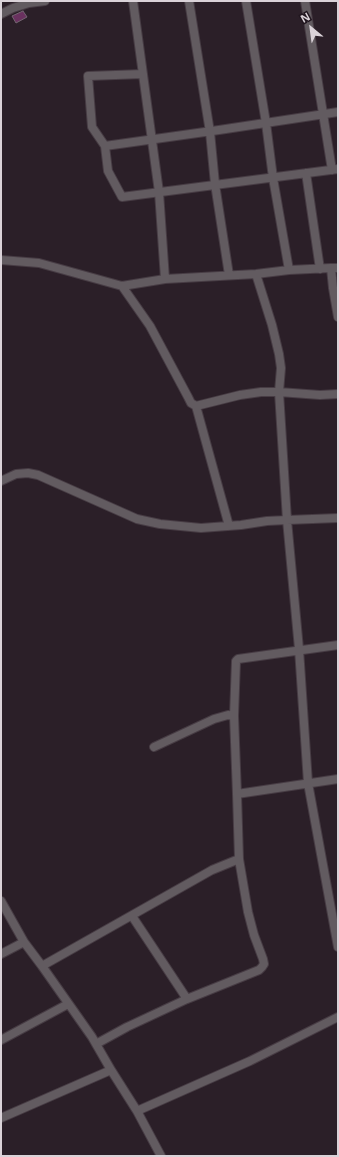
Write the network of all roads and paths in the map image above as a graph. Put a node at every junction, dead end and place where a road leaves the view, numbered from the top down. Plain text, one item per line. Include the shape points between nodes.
1 (45, 1) edge
2 (133, 1) edge
3 (189, 1) edge
4 (246, 1) edge
5 (305, 1) edge
6 (1, 14) edge
7 (143, 74) junction
8 (338, 112) edge
9 (323, 114) junction
10 (266, 123) junction
11 (210, 132) junction
12 (153, 140) junction
13 (105, 146) junction
14 (335, 169) edge
15 (306, 173) junction
16 (273, 178) junction
17 (215, 184) junction
18 (159, 192) junction
19 (1, 260) edge
20 (335, 268) edge
21 (320, 269) junction
22 (289, 270) junction
23 (256, 274) junction
24 (229, 275) junction
25 (165, 280) junction
26 (122, 286) junction
27 (338, 317) edge
28 (279, 392) junction
29 (338, 394) edge
30 (196, 406) junction
31 (1, 481) edge
32 (338, 518) edge
33 (287, 520) junction
34 (229, 526) junction
35 (338, 644) edge
36 (299, 650) junction
37 (234, 716) junction
38 (154, 747) dead end
39 (338, 779) edge
40 (308, 783) junction
41 (237, 794) junction
42 (240, 859) junction
43 (1, 901) edge
44 (132, 916) junction
45 (24, 942) junction
46 (338, 947) edge
47 (1, 954) edge
48 (42, 966) junction
49 (187, 999) junction
50 (68, 1004) junction
51 (338, 1018) edge
52 (1, 1040) edge
53 (96, 1044) junction
54 (111, 1070) junction
55 (138, 1111) junction
56 (1, 1118) edge
57 (161, 1156) edge

1 - 6 street via 18,6
2 - 7 street
3 - 11 street
4 - 10 street
5 - 9 street
7 - 12 street
7 - 13 street via 88,76 92,127
8 - 9 street
9 - 10 street
9 - 14 street
10 - 11 street
10 - 16 street
11 - 12 street
11 - 17 street
12 - 13 street
12 - 18 street
13 - 18 street via 108,170 122,197
14 - 15 street
15 - 16 street
15 - 21 street
16 - 17 street
16 - 22 street
17 - 18 street
17 - 24 street
18 - 25 street
19 - 26 street via 39,263
20 - 21 street
20 - 27 street via 333,288
21 - 22 street
22 - 23 street
23 - 24 street
23 - 28 street via 279,354
24 - 25 street
25 - 26 street
26 - 30 street via 150,326 191,403
28 - 29 street
28 - 30 street via 240,395
28 - 33 street
30 - 34 street
31 - 34 street via 16,474 28,473 38,475 137,519 201,528
32 - 33 street
33 - 34 street
33 - 36 street
35 - 36 street
36 - 37 street via 236,661
36 - 40 street
37 - 38 street via 214,719
37 - 41 street
39 - 40 street
40 - 41 street
40 - 46 street
41 - 42 street
42 - 44 street via 212,870
42 - 49 street via 248,912 264,964 259,970
43 - 45 street
44 - 48 street
44 - 49 street
45 - 47 street
45 - 48 street
48 - 50 street
49 - 53 street
50 - 52 street
50 - 53 street
51 - 55 street
53 - 54 street
54 - 55 street
54 - 56 street
55 - 57 street

